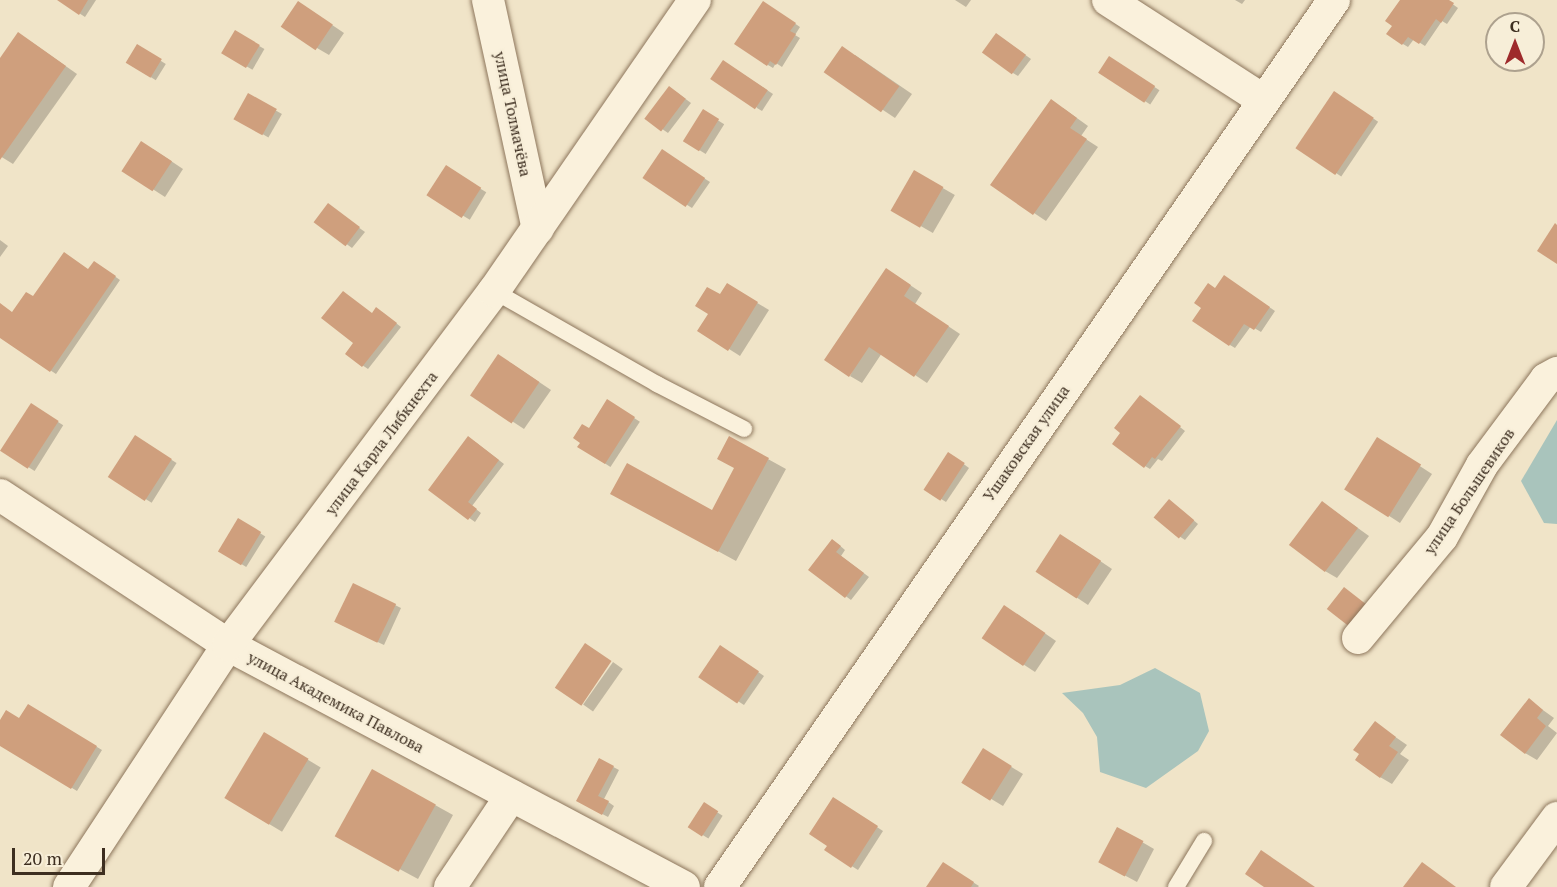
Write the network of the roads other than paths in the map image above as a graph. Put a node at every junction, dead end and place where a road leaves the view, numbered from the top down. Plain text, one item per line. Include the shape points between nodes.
1 (488, 0) edge
2 (695, 0) edge
3 (1108, 0) edge
4 (1334, 0) edge
5 (1263, 100) junction
6 (538, 229) junction
7 (494, 291) junction
8 (1557, 373) edge
9 (744, 429) dead end
10 (0, 495) edge
11 (1358, 638) dead end
12 (228, 645) junction
13 (511, 796) junction
14 (1557, 818) edge
15 (1204, 841) dead end
16 (69, 887) edge
17 (450, 887) edge
18 (684, 887) edge
19 (720, 887) edge
20 (1176, 887) edge
21 (1506, 887) edge

1 - 6 street, улица Толмачёва
2 - 6 street, улица Карла Либкнехта
3 - 5 street
4 - 5 street, Ушаковская улица
5 - 19 street, Ушаковская улица
6 - 7 street, улица Карла Либкнехта
7 - 9 lane
7 - 12 street, улица Карла Либкнехта
8 - 11 street, улица Большевиков via 1546,379 1482,465 1442,537
10 - 12 street, улица Академика Павлова
12 - 13 street, улица Академика Павлова
12 - 16 street, улица Карла Либкнехта
13 - 17 street
13 - 18 street, улица Академика Павлова
14 - 21 street
15 - 20 lane

